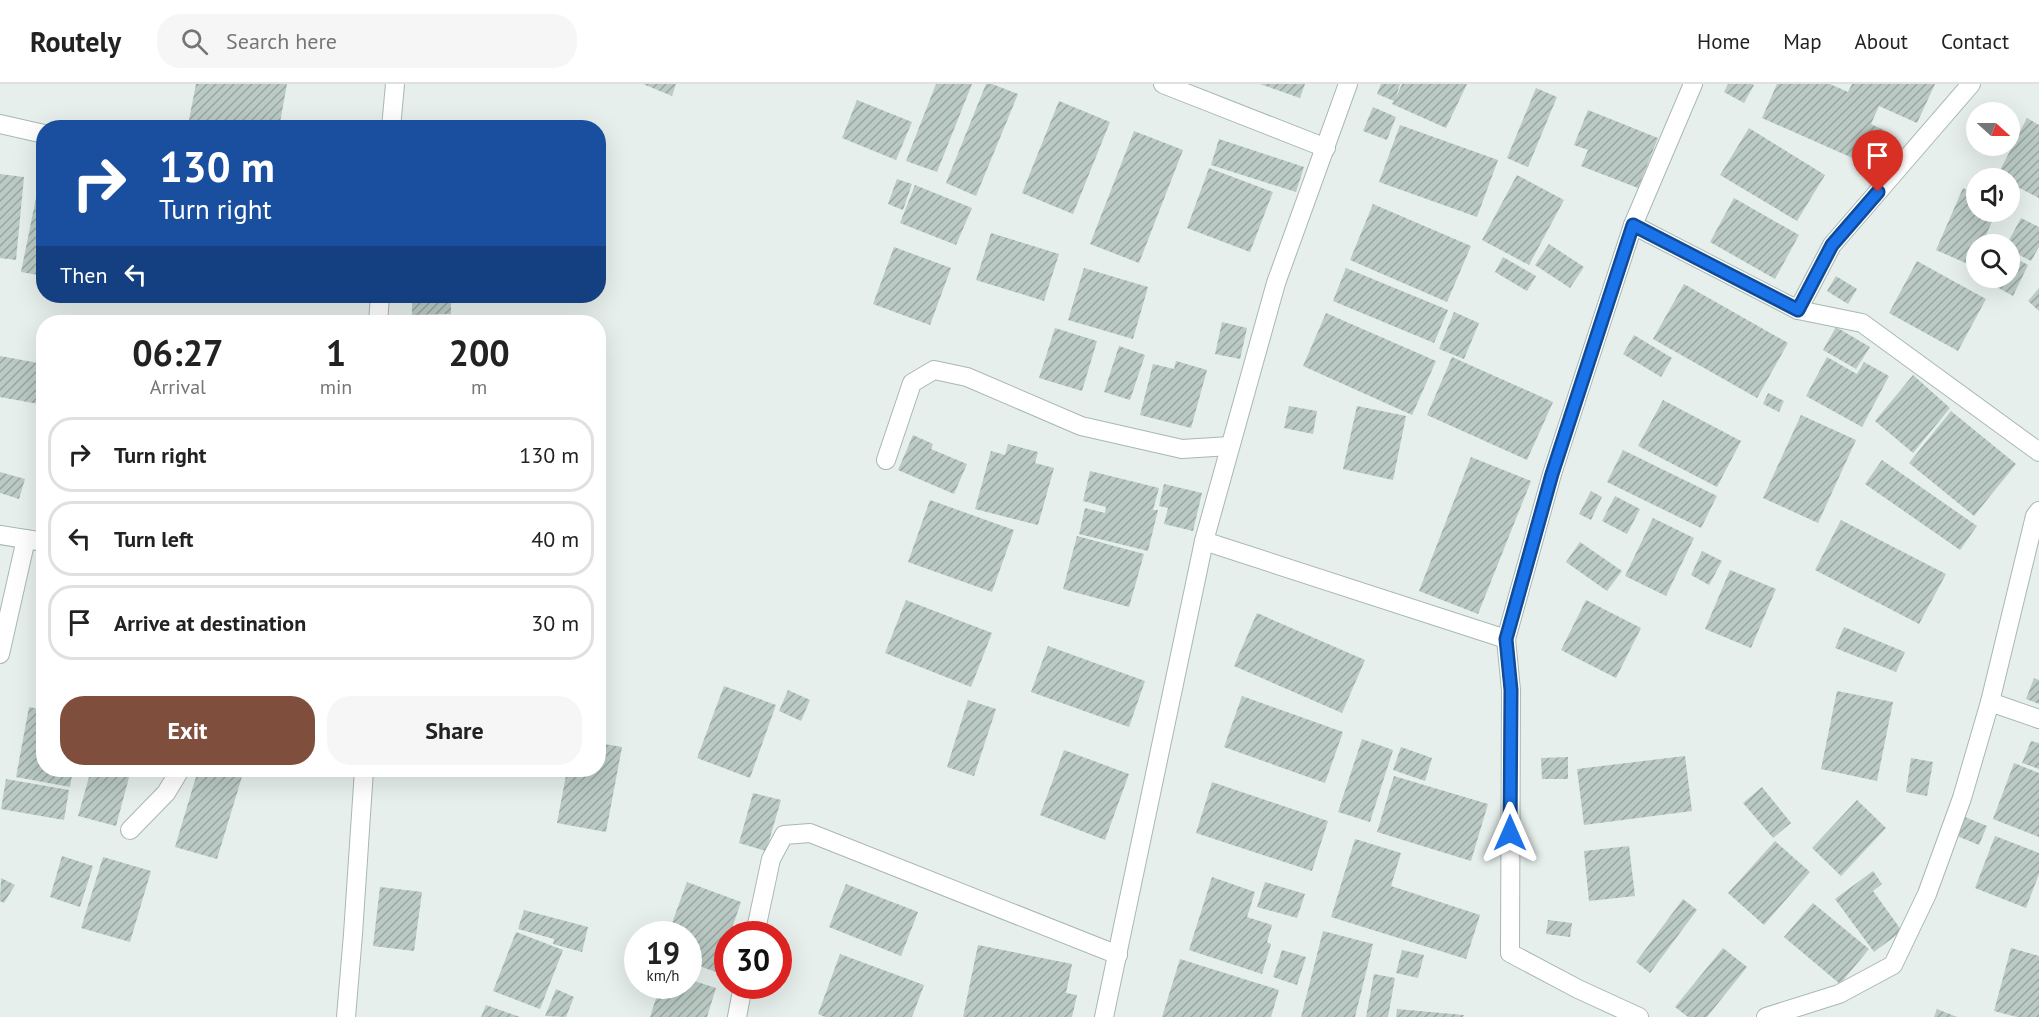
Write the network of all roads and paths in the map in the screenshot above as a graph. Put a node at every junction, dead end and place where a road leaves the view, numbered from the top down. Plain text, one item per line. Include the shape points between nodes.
1 (395, 84) edge
2 (1163, 84) edge
3 (1348, 84) edge
4 (1693, 84) edge
5 (1971, 84) edge
6 (392, 120) edge
7 (0, 124) edge
8 (36, 132) edge
9 (1326, 148) junction
10 (1633, 225) junction
11 (1798, 310) junction
12 (1230, 446) junction
13 (2039, 452) edge
14 (886, 460) dead end
15 (2039, 511) edge
16 (0, 535) edge
17 (35, 540) edge
18 (1204, 541) junction
19 (1506, 639) junction
20 (0, 654) edge
21 (1990, 702) junction
22 (2039, 719) edge
23 (176, 777) edge
24 (364, 777) edge
25 (130, 830) dead end
26 (758, 921) edge
27 (1118, 955) junction
28 (740, 999) edge
29 (346, 1017) edge
30 (736, 1017) edge
31 (1104, 1017) edge
32 (1639, 1017) edge
33 (1766, 1017) edge

1 - 6 street
2 - 9 street
3 - 9 street
4 - 10 street
5 - 11 street via 1832,245
7 - 8 street
9 - 12 street via 1276,283
10 - 11 street
10 - 19 street via 1552,474
11 - 13 street via 1862,323
12 - 14 street via 1182,449 1081,426 967,377 934,370 912,383
12 - 18 street
15 - 21 street
16 - 17 street
17 - 20 street
18 - 19 street
18 - 27 street
19 - 32 street via 1511,690 1510,953
21 - 22 street
21 - 33 street via 1959,809 1927,894 1893,965 1839,994
23 - 25 street via 166,793
24 - 29 street
26 - 27 street via 771,859 784,835 810,833
27 - 31 street
28 - 30 street

